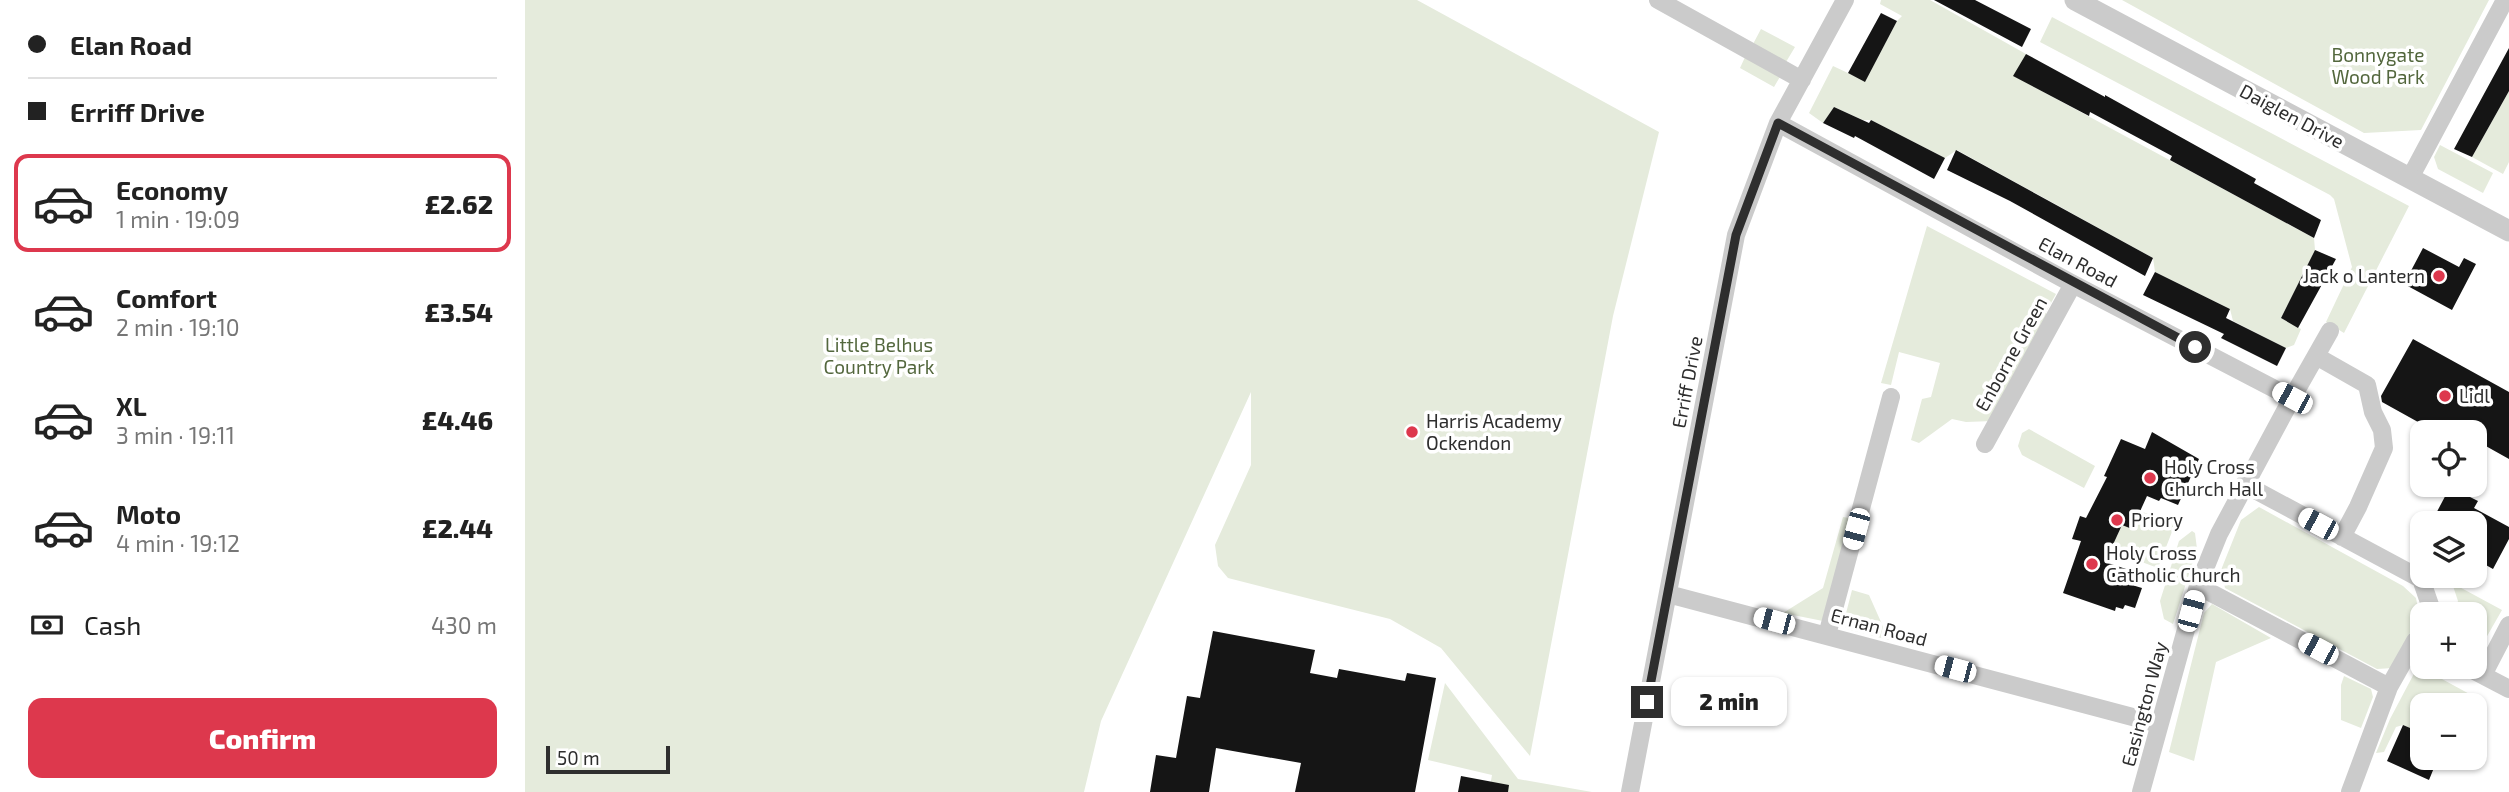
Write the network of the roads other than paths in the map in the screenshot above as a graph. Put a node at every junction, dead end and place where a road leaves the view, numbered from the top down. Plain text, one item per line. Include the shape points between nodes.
1 (1658, 0) edge
2 (1845, 0) edge
3 (2075, 0) edge
4 (2505, 4) edge
5 (1802, 79) junction
6 (1778, 123) junction
7 (2410, 178) junction
8 (2509, 231) edge
9 (2073, 284) junction
10 (2330, 331) dead end
11 (2316, 356) junction
12 (1891, 397) dead end
13 (2292, 398) junction
14 (1986, 444) dead end
15 (2244, 484) junction
16 (2342, 537) junction
17 (2198, 586) junction
18 (1668, 594) junction
19 (2430, 602) edge
20 (2509, 625) edge
21 (1827, 635) junction
22 (2410, 652) edge
23 (2487, 655) edge
24 (2487, 677) edge
25 (2389, 687) junction
26 (2509, 689) edge
27 (2159, 724) junction
28 (1630, 792) edge
29 (2141, 792) edge
30 (2350, 792) edge

1 - 5 street
2 - 5 street, Erriff Drive
3 - 7 street, Daiglen Drive
4 - 7 street
5 - 6 street, Erriff Drive
6 - 9 street, Elan Road
6 - 18 street, Erriff Drive via 1736,235
7 - 8 street, Daiglen Drive
9 - 13 street, Elan Road
9 - 14 street, Enborne Green
10 - 11 street
11 - 13 street
11 - 16 street via 2367,385 2382,430 2383,448
12 - 21 street
13 - 15 street, Easington Way
15 - 16 street
15 - 17 street, Easington Way
16 - 19 street via 2421,579
17 - 25 street
17 - 27 street, Easington Way
18 - 21 street, Ernan Road
18 - 28 street, Erriff Drive
20 - 23 street
21 - 27 street, Ernan Road
22 - 25 street
24 - 26 street
25 - 30 street
27 - 29 street, Easington Way

